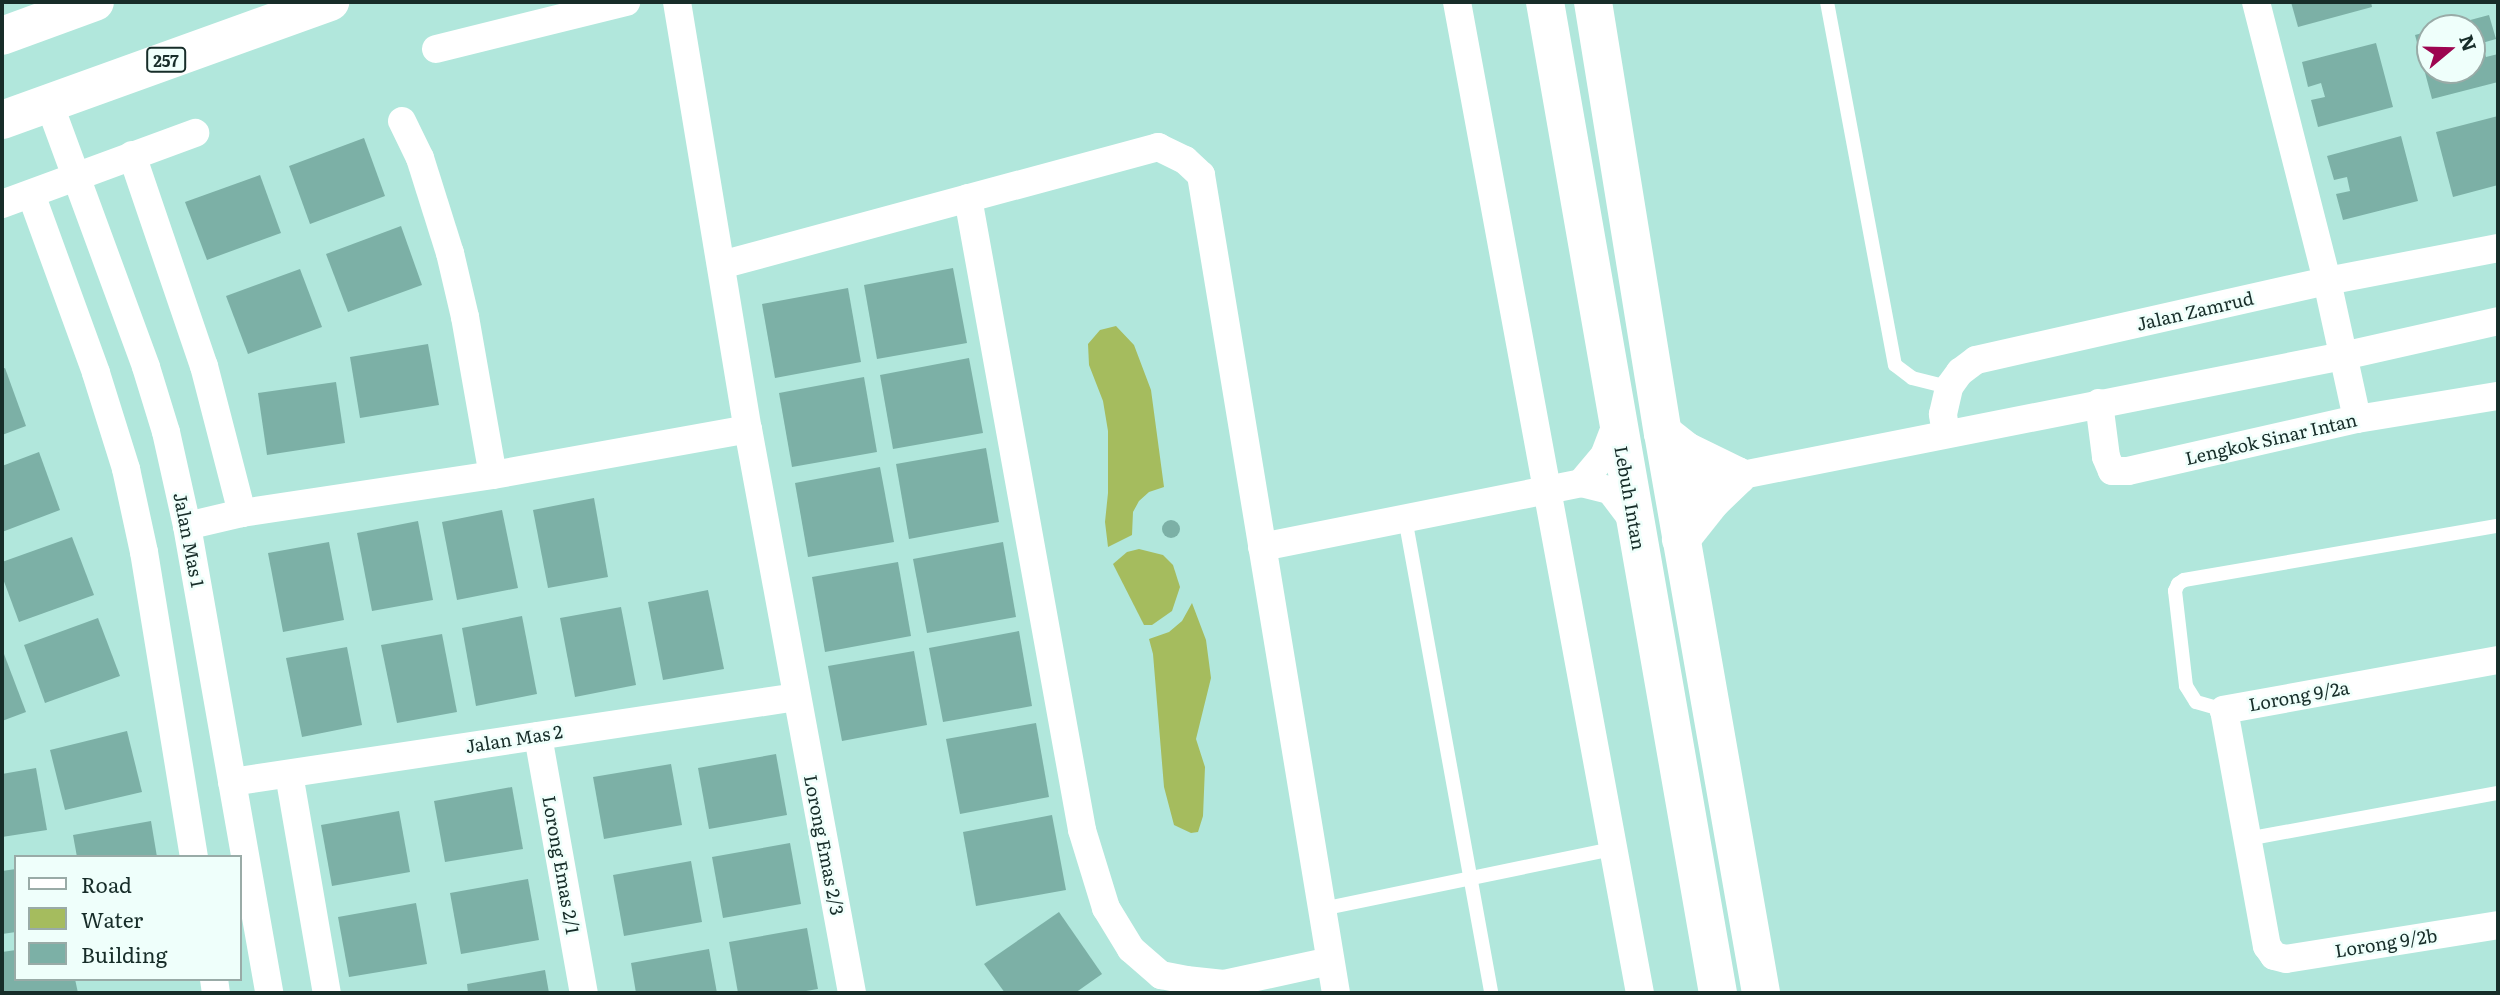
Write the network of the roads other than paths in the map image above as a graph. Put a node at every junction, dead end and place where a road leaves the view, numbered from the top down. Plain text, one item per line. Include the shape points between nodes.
1 (95, 2) edge
2 (330, 2) edge
3 (626, 2) edge
4 (677, 2) edge
5 (1457, 2) edge
6 (1545, 2) edge
7 (1593, 2) edge
8 (1827, 2) edge
9 (2256, 2) edge
10 (2, 36) edge
11 (436, 49) dead end
12 (49, 103) junction
13 (2, 120) edge
14 (402, 121) dead end
15 (195, 133) dead end
16 (132, 155) junction
17 (77, 177) junction
18 (31, 194) junction
19 (968, 198) junction
20 (2, 204) edge
21 (2498, 248) edge
22 (721, 265) junction
23 (2327, 281) junction
24 (2498, 321) edge
25 (2343, 356) junction
26 (1949, 387) junction
27 (2498, 396) edge
28 (2099, 403) junction
29 (2357, 419) junction
30 (1616, 424) junction
31 (748, 429) junction
32 (1662, 433) junction
33 (1947, 434) junction
34 (493, 475) junction
35 (1737, 477) junction
36 (1581, 483) junction
37 (1672, 489) junction
38 (1547, 490) junction
39 (242, 513) junction
40 (1405, 518) junction
41 (1634, 522) junction
42 (187, 526) junction
43 (2498, 526) edge
44 (1681, 539) junction
45 (1262, 547) junction
46 (2498, 660) edge
47 (797, 697) junction
48 (2224, 710) junction
49 (538, 736) junction
50 (289, 774) junction
51 (232, 782) junction
52 (2498, 793) edge
53 (2247, 839) junction
54 (1613, 849) junction
55 (194, 855) edge
56 (1470, 879) junction
57 (1322, 909) junction
58 (2498, 925) edge
59 (2274, 956) joint
60 (1330, 961) junction
61 (269, 993) edge
62 (327, 993) edge
63 (584, 993) edge
64 (852, 993) edge
65 (1336, 993) edge
66 (1491, 993) edge
67 (1640, 993) edge
68 (1718, 993) edge
69 (1761, 993) edge

1 - 10 main road
2 - 12 main road, 257
3 - 11 street
4 - 22 street, Lorong Emas 2/3
5 - 38 street
6 - 30 main road, Lebuh Intan
7 - 32 main road
8 - 26 lane via 1895,365 1912,378
9 - 23 street
12 - 13 main road, 257
12 - 17 street, Jalan Mas 1
14 - 34 street via 425,170 450,253
15 - 16 street
16 - 17 street
16 - 39 street via 204,366
17 - 18 street
17 - 42 street, Jalan Mas 1 via 146,366
18 - 20 street
18 - 55 street via 126,469
19 - 22 street
19 - 45 street via 1158,147 1185,160 1201,175
19 - 60 street via 1082,830 1106,908 1132,949 1161,975 1224,984
21 - 23 street, Jalan Zamrud
22 - 31 street, Lorong Emas 2/3
23 - 25 street
23 - 26 street, Jalan Zamrud via 1976,360
24 - 25 street
25 - 28 street
25 - 29 street
26 - 33 street via 1943,414
27 - 29 street, Lengkok Sinar Intan
28 - 29 street, Lengkok Sinar Intan via 2112,471
28 - 33 street
30 - 36 street via 1604,456
30 - 41 main road, Lebuh Intan
31 - 34 street
31 - 47 street, Lorong Emas 2/3
32 - 35 main road via 1685,451
32 - 37 main road
33 - 35 street
34 - 39 street
35 - 37 street
35 - 44 main road
36 - 38 street
36 - 41 street via 1610,490
37 - 44 main road
38 - 40 street
38 - 54 street
39 - 42 street
40 - 45 street
40 - 56 lane
41 - 68 main road, Lebuh Intan
42 - 51 street, Jalan Mas 1
43 - 48 lane via 2178,584 2175,591 2186,686 2196,702
44 - 69 main road
45 - 57 street
46 - 48 street, Lorong 9/2a
47 - 49 street, Jalan Mas 2
47 - 64 street, Lorong Emas 2/3
48 - 53 street, Lorong 9/2a
49 - 50 street, Jalan Mas 2
49 - 63 street, Lorong Emas 2/1
50 - 51 street, Jalan Mas 2
50 - 62 street
51 - 61 street, Jalan Mas 1
52 - 53 lane
53 - 59 street, Lorong 9/2a via 2267,946
54 - 56 lane
54 - 67 street
56 - 57 lane
56 - 66 lane
57 - 60 street
58 - 59 street, Lorong 9/2b via 2286,960
60 - 65 street

